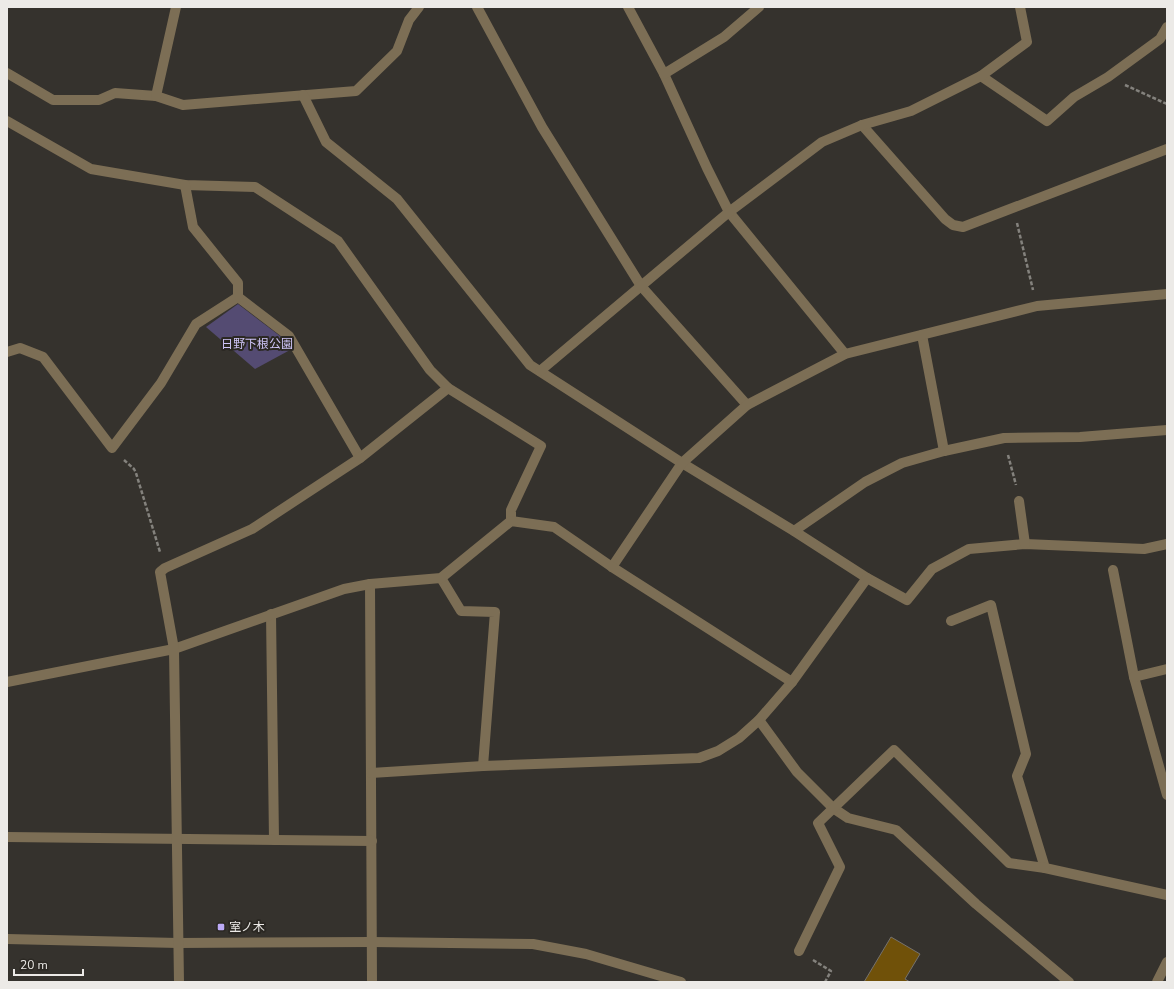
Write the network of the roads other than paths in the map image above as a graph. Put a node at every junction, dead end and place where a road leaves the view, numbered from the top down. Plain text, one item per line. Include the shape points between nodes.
1 (176, 7) edge
2 (419, 7) edge
3 (477, 7) edge
4 (628, 7) edge
5 (759, 7) edge
6 (1020, 7) edge
7 (1167, 27) edge
8 (7, 73) edge
9 (664, 74) junction
10 (981, 76) junction
11 (303, 95) junction
12 (156, 96) junction
13 (7, 121) edge
14 (862, 125) junction
15 (1167, 149) edge
16 (184, 185) junction
17 (729, 212) junction
18 (641, 286) junction
19 (1167, 294) edge
20 (238, 297) junction
21 (922, 335) junction
22 (7, 352) edge
23 (845, 354) junction
24 (540, 371) junction
25 (448, 388) junction
26 (747, 405) junction
27 (1167, 430) edge
28 (944, 451) junction
29 (360, 458) junction
30 (682, 463) junction
31 (1019, 501) dead end
32 (511, 521) junction
33 (794, 531) junction
34 (1025, 544) junction
35 (1167, 544) edge
36 (612, 567) junction
37 (1113, 570) dead end
38 (441, 578) junction
39 (867, 578) junction
40 (370, 584) junction
41 (271, 614) junction
42 (951, 621) dead end
43 (174, 649) junction
44 (1167, 669) edge
45 (1134, 677) junction
46 (7, 682) edge
47 (792, 682) junction
48 (759, 720) junction
49 (483, 766) junction
50 (371, 774) junction
51 (1167, 795) edge
52 (833, 808) junction
53 (7, 837) edge
54 (177, 839) junction
55 (274, 840) junction
56 (372, 841) junction
57 (1046, 868) junction
58 (1167, 895) edge
59 (7, 939) edge
60 (372, 942) junction
61 (178, 943) junction
62 (798, 951) road end
63 (1167, 962) edge
64 (179, 982) edge
65 (372, 982) edge
66 (681, 982) edge
67 (1069, 982) edge
68 (1157, 982) edge

1 - 12 street
2 - 11 street via 409,20 397,50 356,91
3 - 18 street via 542,127
4 - 9 street
5 - 9 street via 724,37
6 - 10 street via 1027,42
7 - 10 street via 1160,39 1108,77 1074,97 1047,121
8 - 12 street via 53,100 99,100 115,93
9 - 17 street via 706,168
10 - 14 street via 911,111
11 - 12 street via 183,105
11 - 24 street via 326,142 397,199 530,365
13 - 16 street via 90,169
14 - 15 street via 953,226 963,227
14 - 17 street via 822,142
16 - 20 street via 193,227 238,283
16 - 25 street via 255,187 338,241 430,370
17 - 18 street
17 - 23 street
18 - 24 street
18 - 26 street
19 - 21 street via 1037,306
20 - 22 street via 196,324 161,383 112,448 43,357 20,348
20 - 29 street via 289,336
21 - 23 street
21 - 28 street
23 - 26 street
24 - 30 street
25 - 29 street
25 - 32 street via 540,446 511,510
26 - 30 street
27 - 28 street via 1080,437 1004,438
28 - 33 street via 902,463 865,482
29 - 43 street via 252,529 160,572
30 - 33 street
30 - 36 street
31 - 34 street
32 - 36 street via 554,527
32 - 38 street
33 - 39 street
34 - 35 street via 1144,549
34 - 39 street via 969,549 932,569 907,600
36 - 47 street
37 - 45 street
38 - 40 street
38 - 49 street via 461,611 495,612
39 - 47 street
40 - 41 street via 344,589
40 - 50 street
41 - 43 street
41 - 55 street
42 - 57 street via 991,605 1026,754 1017,776
43 - 46 street
43 - 54 street
44 - 45 street
45 - 51 street
47 - 48 street
48 - 49 street via 739,738 718,751 699,758
48 - 52 street via 796,772
49 - 50 street
50 - 56 street
52 - 57 street via 894,750 1009,862
52 - 62 street via 818,823 840,867
52 - 67 street via 848,818 896,830 976,904
53 - 54 street
54 - 55 street
54 - 61 street
55 - 56 street
56 - 60 street
57 - 58 street
59 - 61 street
60 - 61 street
60 - 65 street
60 - 66 street via 533,944 586,954
61 - 64 street
63 - 68 street

